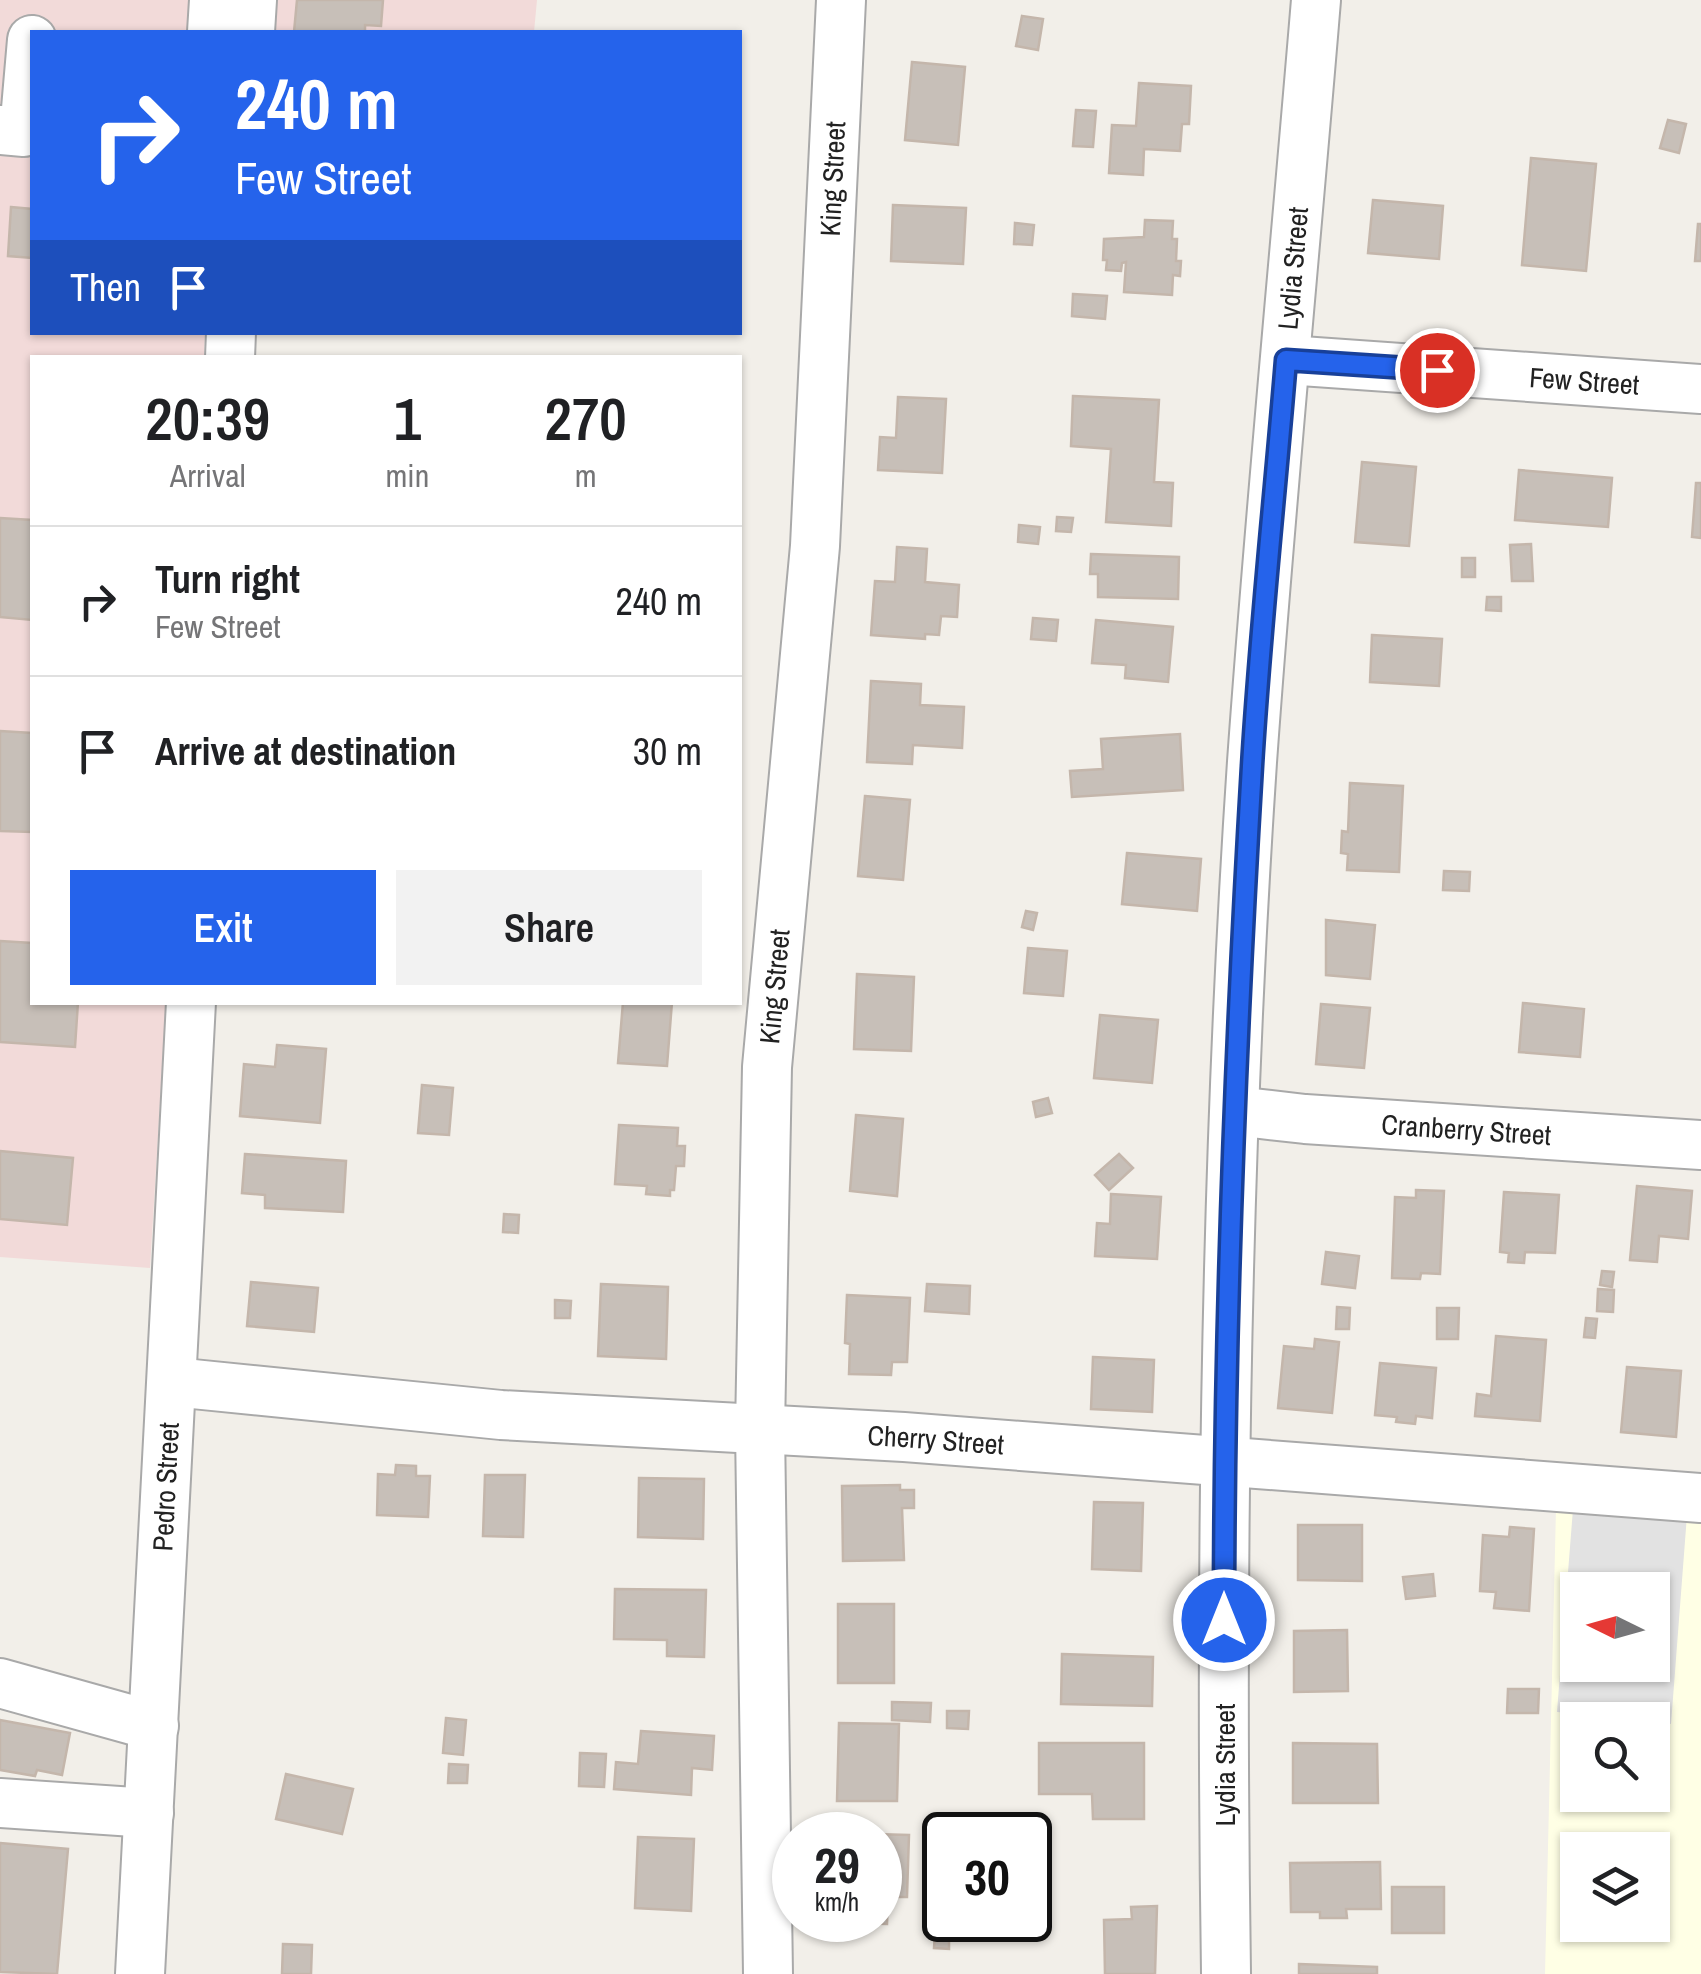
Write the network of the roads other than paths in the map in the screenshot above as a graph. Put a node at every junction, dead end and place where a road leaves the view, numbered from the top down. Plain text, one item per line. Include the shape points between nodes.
1 (36, 0) edge
2 (214, 0) edge
3 (252, 0) edge
4 (841, 0) edge
5 (1316, 0) edge
6 (33, 30) edge
7 (212, 30) edge
8 (250, 30) edge
9 (30, 60) edge
10 (19, 132) edge
11 (1286, 360) junction
12 (1701, 388) edge
13 (191, 1005) edge
14 (1235, 1111) junction
15 (1701, 1145) edge
16 (172, 1382) junction
17 (760, 1429) junction
18 (1224, 1462) junction
19 (1701, 1498) edge
20 (0, 1683) edge
21 (154, 1726) junction
22 (0, 1803) edge
23 (149, 1814) junction
24 (140, 1974) edge
25 (768, 1974) edge
26 (1226, 1974) edge

1 - 6 street
2 - 7 street
3 - 8 street
4 - 17 street, King Street via 815,546 768,1067
5 - 11 street, Lydia Street
9 - 10 street
11 - 12 street, Few Street
11 - 14 street, Lydia Street via 1252,763
13 - 16 street, Pedro Street
14 - 15 street, Cranberry Street
14 - 18 street, Lydia Street
16 - 17 street, Cherry Street via 501,1416
16 - 21 street, Pedro Street
17 - 18 street, Cherry Street
17 - 25 street, King Street
18 - 19 street, Cherry Street
18 - 26 street, Lydia Street
20 - 21 street
21 - 23 street, Pedro Street
22 - 23 street
23 - 24 street, Pedro Street

